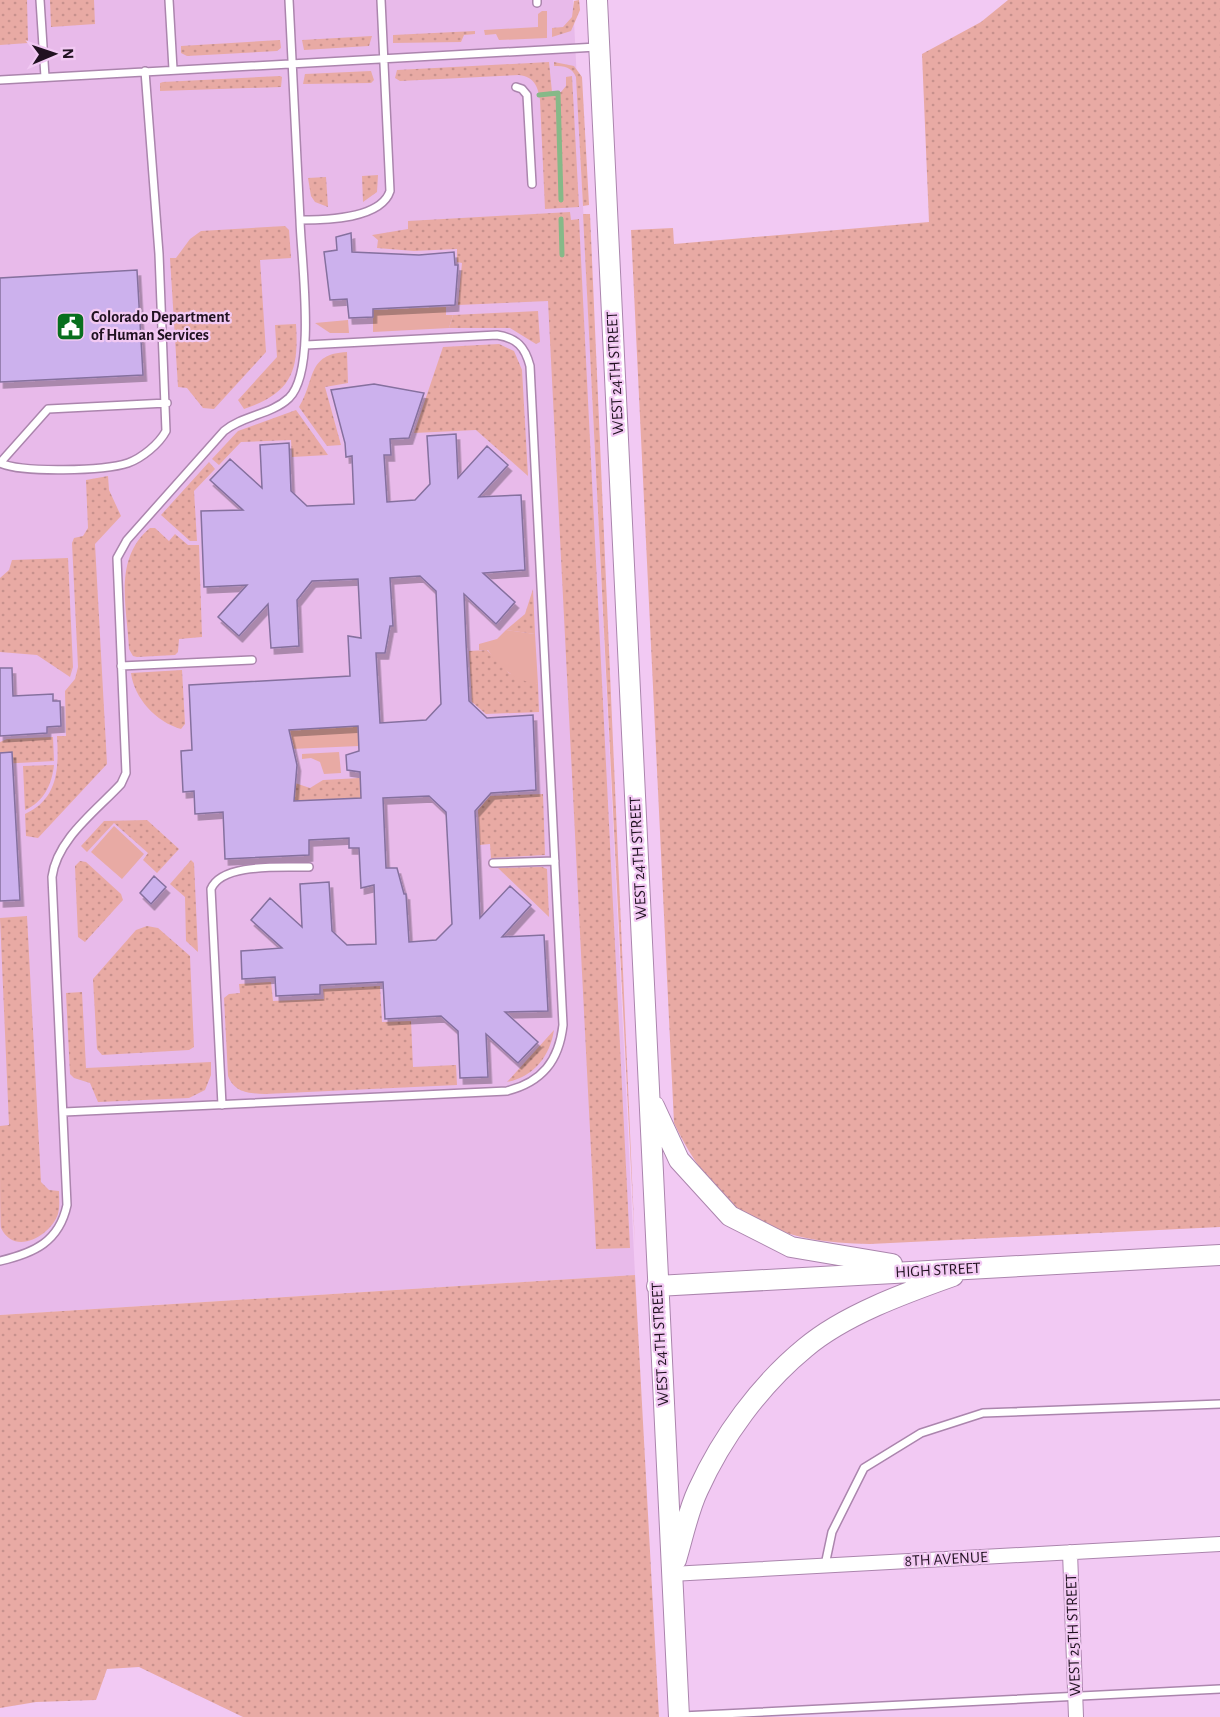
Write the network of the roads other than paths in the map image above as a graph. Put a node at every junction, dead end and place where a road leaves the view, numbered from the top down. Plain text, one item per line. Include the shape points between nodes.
1 (40, 0) edge
2 (169, 0) edge
3 (289, 0) edge
4 (381, 0) edge
5 (597, 0) edge
6 (599, 47) junction
7 (383, 58) junction
8 (292, 63) junction
9 (173, 69) junction
10 (145, 71) junction
11 (45, 77) junction
12 (0, 80) edge
13 (516, 87) dead end
14 (532, 184) dead end
15 (300, 220) junction
16 (306, 345) junction
17 (167, 403) junction
18 (0, 463) edge
19 (252, 660) dead end
20 (121, 666) junction
21 (555, 861) junction
22 (493, 863) dead end
23 (309, 867) dead end
24 (649, 1096) junction
25 (222, 1104) junction
26 (64, 1112) junction
27 (1220, 1255) edge
28 (0, 1261) edge
29 (976, 1268) junction
30 (949, 1270) junction
31 (657, 1286) junction
32 (1220, 1404) edge
33 (1220, 1544) edge
34 (1070, 1552) junction
35 (825, 1565) junction
36 (671, 1574) junction
37 (1220, 1689) edge
38 (1076, 1697) junction
39 (679, 1717) edge
40 (1076, 1717) edge

1 - 11 lane
2 - 9 lane
3 - 8 lane
4 - 7 lane
5 - 6 street, WEST 24TH STREET
6 - 7 lane
6 - 24 street, WEST 24TH STREET
7 - 8 lane
7 - 15 lane via 388,198 372,211
8 - 9 lane
8 - 15 lane
9 - 10 lane
10 - 11 lane
10 - 17 lane
11 - 12 lane
13 - 14 lane via 527,95
15 - 16 lane
16 - 20 lane via 303,372 290,397 224,431 120,549 116,570
16 - 21 lane via 497,335 516,340 527,355
17 - 18 lane via 48,409
17 - 18 lane via 167,422 161,440 130,463 25,470
19 - 20 lane
20 - 26 lane via 124,779 62,847 53,865
21 - 22 lane
21 - 25 lane via 563,1025 557,1053 531,1083 507,1090
23 - 25 lane via 228,872 211,888
24 - 30 street via 679,1160 730,1216 791,1246 881,1263
24 - 31 street, WEST 24TH STREET
25 - 26 lane
26 - 28 lane via 67,1194 60,1226 45,1245
27 - 29 street, HIGH STREET
29 - 30 street, HIGH STREET
29 - 36 street via 910,1291 846,1322 805,1347 760,1392 727,1437 697,1491
30 - 31 street, HIGH STREET
31 - 36 street, WEST 24TH STREET
32 - 35 lane via 983,1413 921,1433 864,1468 832,1532
33 - 34 street, 8TH AVENUE
34 - 35 street, 8TH AVENUE
34 - 38 street, WEST 25TH STREET
35 - 36 street, 8TH AVENUE
36 - 39 street, WEST 24TH STREET
37 - 38 lane
38 - 39 lane
38 - 40 street, WEST 25TH STREET

